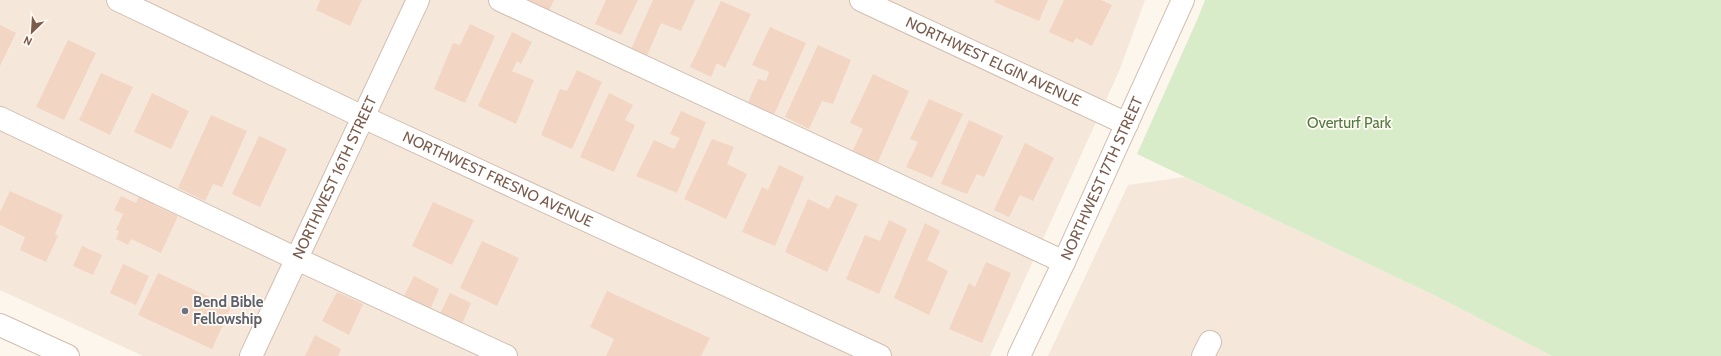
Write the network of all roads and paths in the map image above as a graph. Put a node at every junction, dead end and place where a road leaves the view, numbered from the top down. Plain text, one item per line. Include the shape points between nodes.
1 (118, 0) edge
2 (418, 0) edge
3 (500, 0) edge
4 (861, 0) edge
5 (1183, 0) edge
6 (363, 117) junction
7 (0, 118) edge
8 (1126, 124) junction
9 (296, 259) junction
10 (1064, 262) junction
11 (0, 325) edge
12 (68, 356) edge
13 (251, 356) edge
14 (506, 356) edge
15 (880, 356) edge
16 (1019, 356) edge

1 - 6 street, NORTHWEST FRESNO AVENUE
2 - 6 street, NORTHWEST 16TH STREET
3 - 10 street
4 - 8 street, NORTHWEST ELGIN AVENUE
5 - 8 street, NORTHWEST 17TH STREET
6 - 9 street, NORTHWEST 16TH STREET
6 - 15 street, NORTHWEST FRESNO AVENUE
7 - 9 street
8 - 10 street, NORTHWEST 17TH STREET
9 - 13 street, NORTHWEST 16TH STREET
9 - 14 street
10 - 16 street, NORTHWEST 17TH STREET
11 - 12 street

